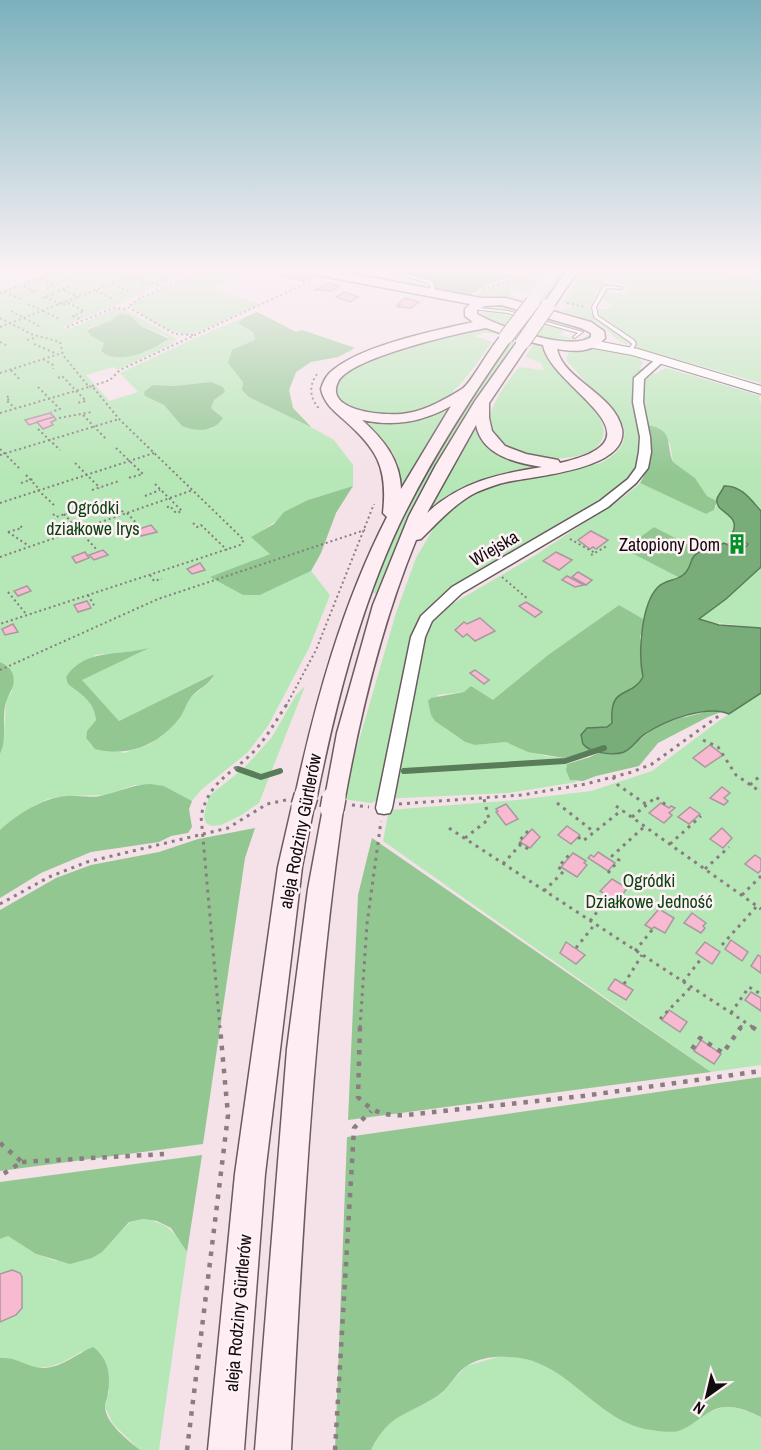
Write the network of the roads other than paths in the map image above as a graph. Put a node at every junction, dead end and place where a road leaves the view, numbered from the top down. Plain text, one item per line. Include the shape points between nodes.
1 (426, 339) edge
2 (505, 339) edge
3 (525, 339) edge
4 (538, 339) edge
5 (628, 339) edge
6 (595, 340) joint
7 (549, 342) junction
8 (563, 346) junction
9 (632, 351) junction
10 (660, 360) junction
11 (562, 366) junction
12 (471, 388) junction
13 (761, 390) edge
14 (482, 401) junction
15 (339, 408) junction
16 (571, 465) junction
17 (389, 529) junction
18 (405, 543) junction
19 (384, 808) road end
20 (226, 1450) edge
21 (273, 1450) edge

1 - 15 main road via 358,361 337,373 328,389
2 - 12 main road, aleja Rodziny Gürtlerów, bridge
3 - 14 main road, aleja Rodziny Gürtlerów, bridge
4 - 7 main road
5 - 9 lane via 634,344
6 - 8 main road
6 - 9 street
7 - 8 main road
7 - 11 main road via 551,357
8 - 11 main road
9 - 10 street
10 - 13 street
10 - 19 street, Wiejska via 639,378 638,402 645,437 642,468 619,494 464,586 426,619 418,637
11 - 16 main road via 607,413 615,432 604,453
12 - 15 main road via 433,411 408,419 374,417
12 - 17 main road, aleja Rodziny Gürtlerów via 433,446
14 - 16 main road via 483,431 493,444 522,458
14 - 18 main road, aleja Rodziny Gürtlerów via 443,466
15 - 17 main road via 370,434 390,460 394,497
16 - 18 main road via 503,478 466,491
17 - 20 main road, aleja Rodziny Gürtlerów via 330,691 301,801 250,1174
18 - 21 main road, aleja Rodziny Gürtlerów via 360,683 304,1011

